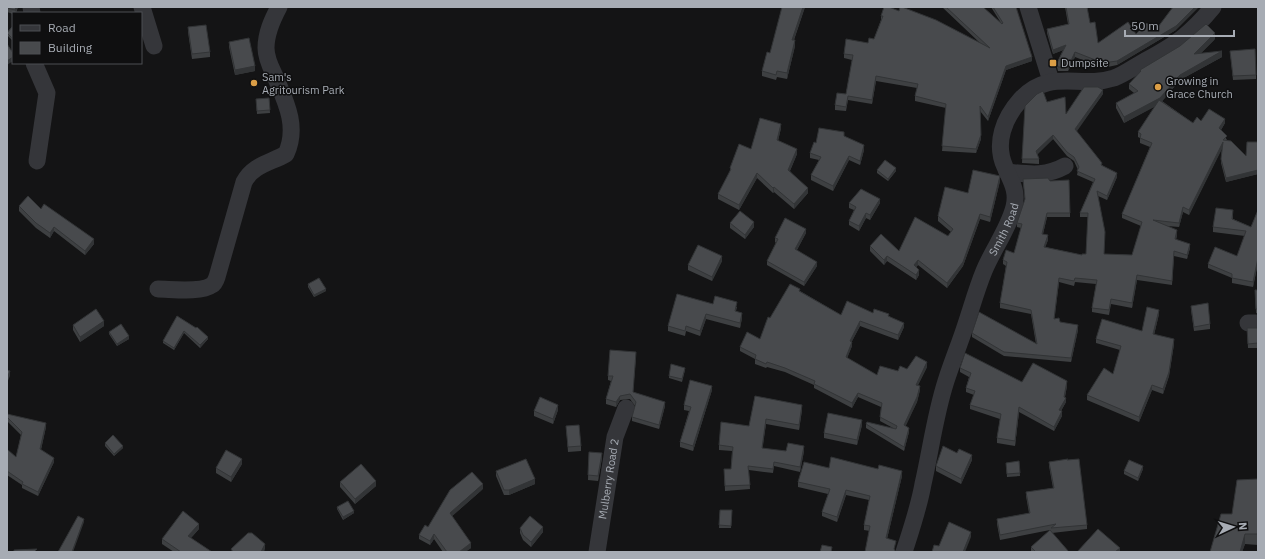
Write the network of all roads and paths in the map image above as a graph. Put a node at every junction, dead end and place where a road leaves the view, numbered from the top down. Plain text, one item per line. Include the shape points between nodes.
1 (142, 7) edge
2 (279, 7) edge
3 (1028, 7) edge
4 (1213, 7) edge
5 (154, 46) dead end
6 (34, 64) edge
7 (1051, 81) junction
8 (37, 161) dead end
9 (1064, 166) dead end
10 (1007, 172) junction
11 (158, 289) dead end
12 (626, 408) dead end
13 (597, 552) edge
14 (904, 552) edge

1 - 5 street
2 - 11 street via 268,29 266,48 269,63 290,112 290,145 286,154 256,167 248,174 213,285 199,289
3 - 7 street
4 - 7 street, Smith Road via 1177,44 1115,78 1094,81
6 - 8 street via 47,94
7 - 10 street, Smith Road via 1034,87 1008,116 1000,140 1000,151
9 - 10 street via 1052,173
10 - 14 street, Smith Road via 1015,188 1015,206 984,271 936,412 922,493
12 - 13 street, Mulberry Road 2 via 615,436

